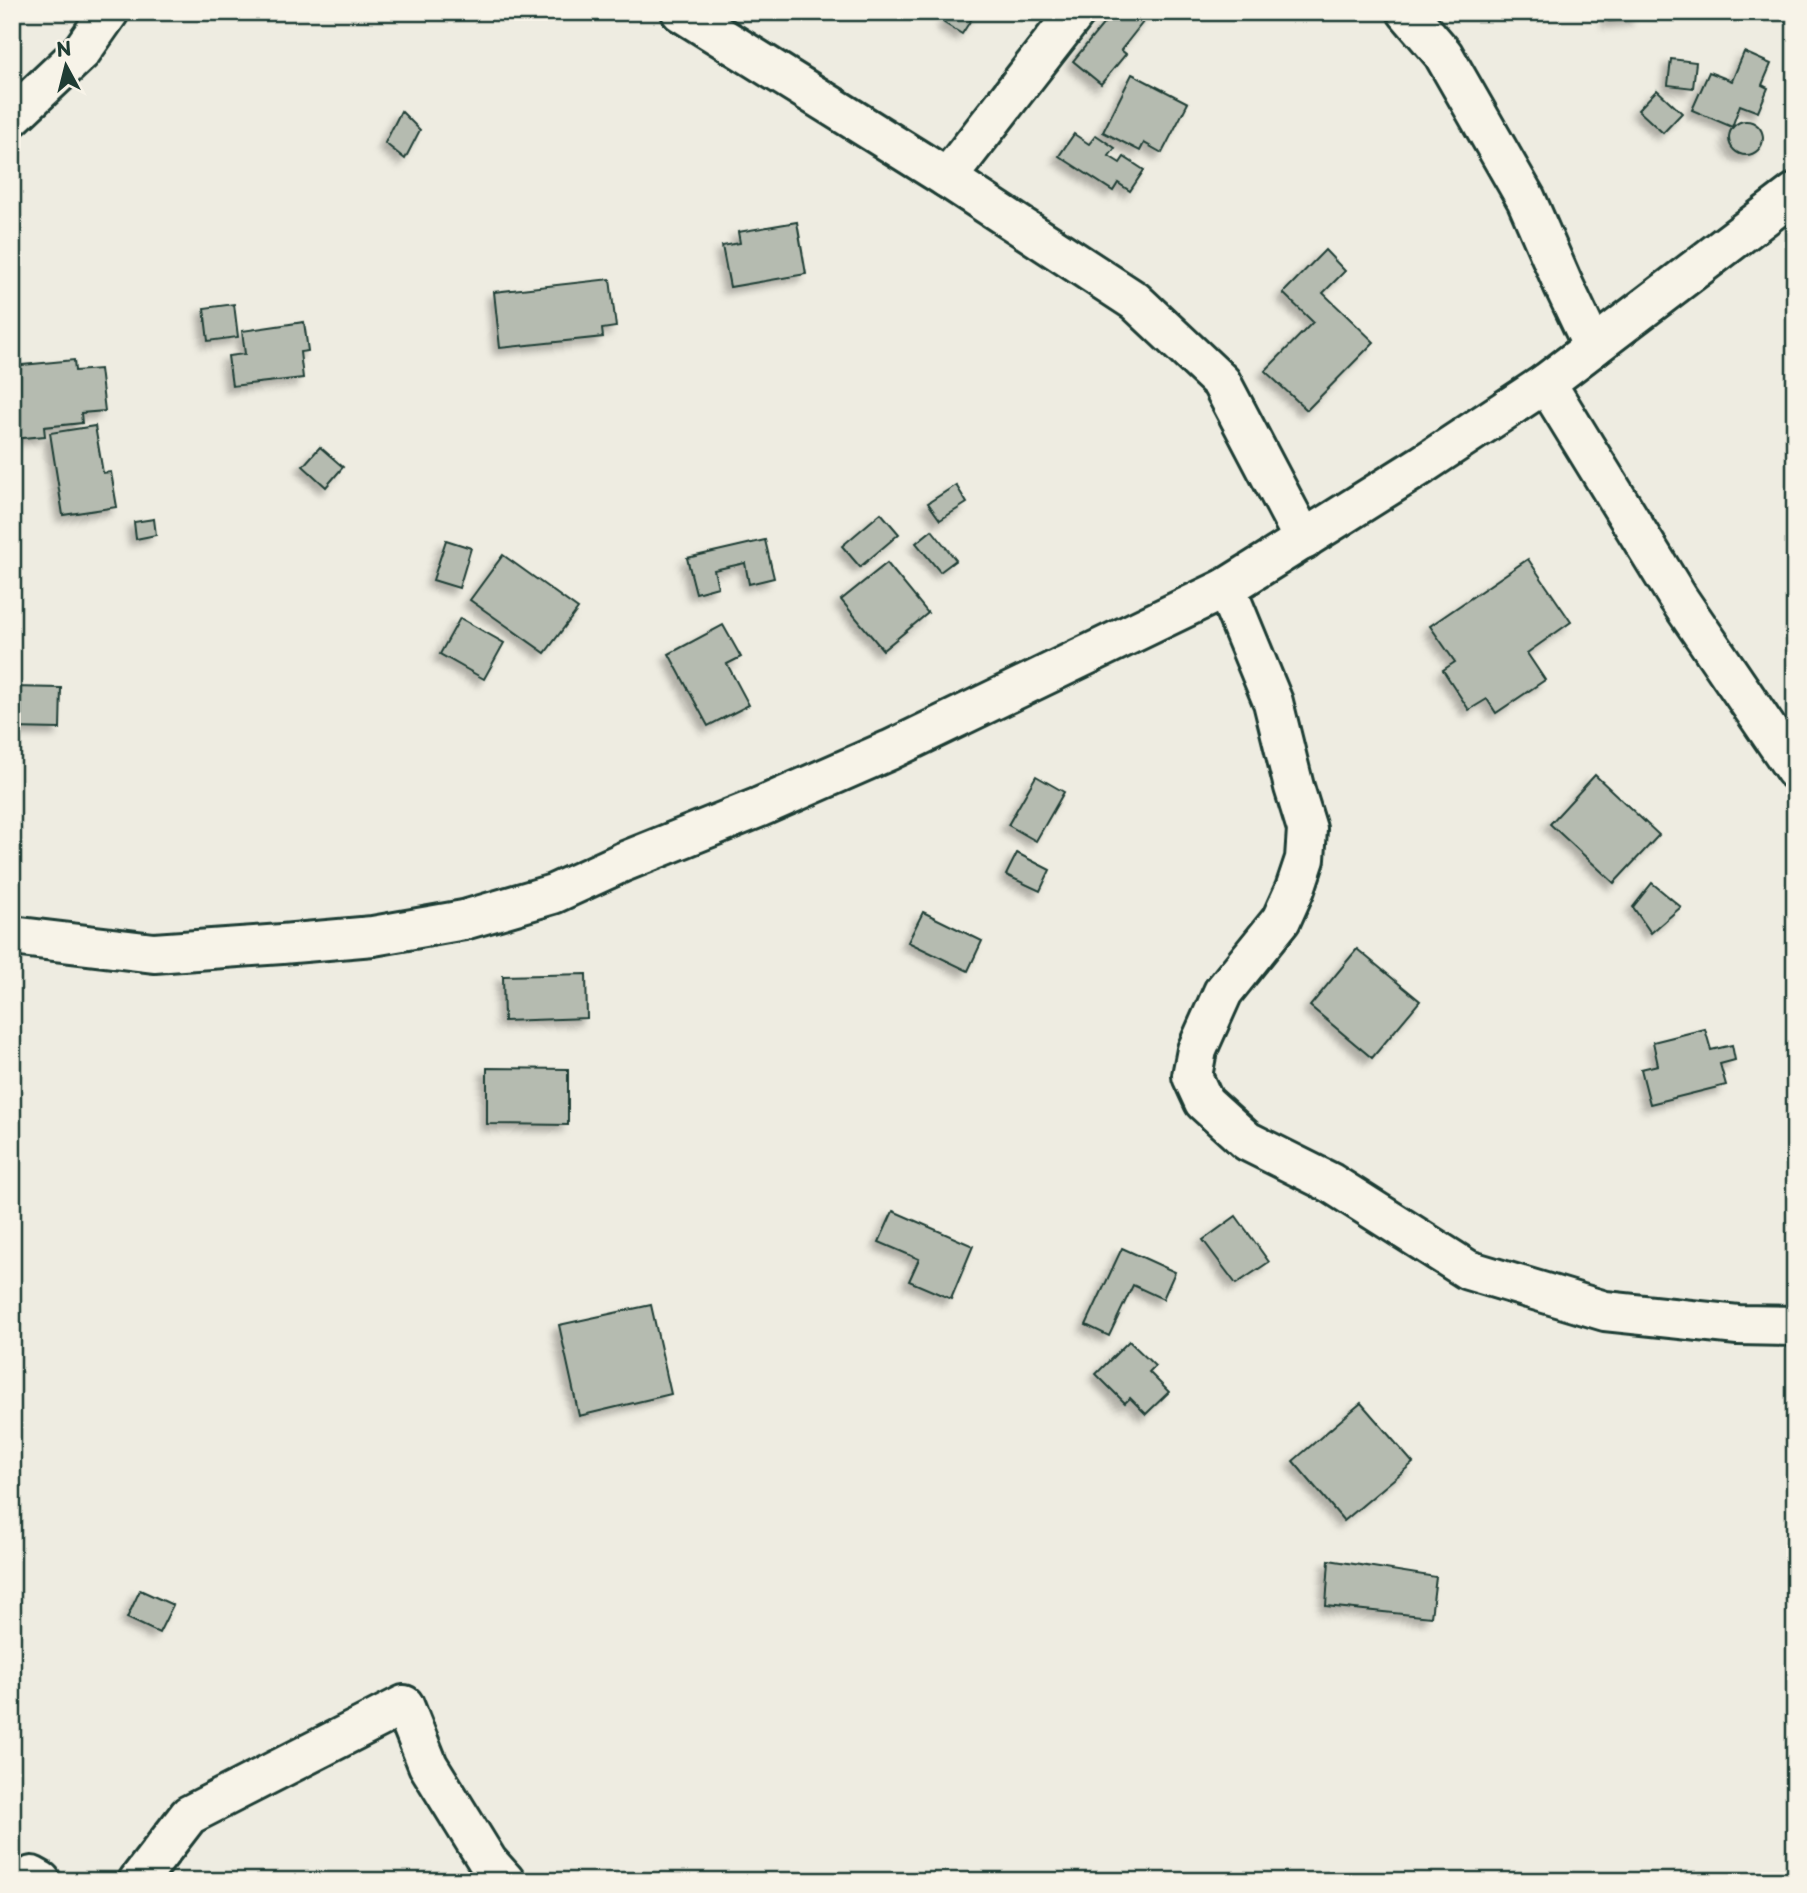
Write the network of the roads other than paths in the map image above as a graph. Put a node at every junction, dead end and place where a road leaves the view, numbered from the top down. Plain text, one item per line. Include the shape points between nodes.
1 (109, 12) edge
2 (681, 12) edge
3 (1076, 12) edge
4 (1407, 12) edge
5 (12, 117) edge
6 (947, 178) junction
7 (1795, 193) edge
8 (1593, 347) junction
9 (1546, 383) junction
10 (1304, 540) junction
11 (1227, 588) junction
12 (1795, 770) edge
13 (12, 936) edge
14 (1795, 1326) edge
15 (26, 1881) edge
16 (41, 1881) edge
17 (138, 1881) edge
18 (505, 1881) edge

1 - 5 street via 81,52
2 - 6 street
3 - 6 street
4 - 8 street via 1443,54 1526,199
6 - 10 street via 1136,300 1221,382
7 - 8 street
8 - 9 street
9 - 10 street
9 - 12 street via 1678,598
10 - 11 street
11 - 13 street via 866,761 553,894 464,920 373,936 154,953
11 - 14 street via 1272,702 1307,829 1305,859 1281,920 1223,992 1197,1050 1192,1076 1204,1102 1247,1140 1331,1183 1468,1270 1605,1311
15 - 16 street via 32,1876
17 - 18 street via 189,1815 404,1705 428,1765

